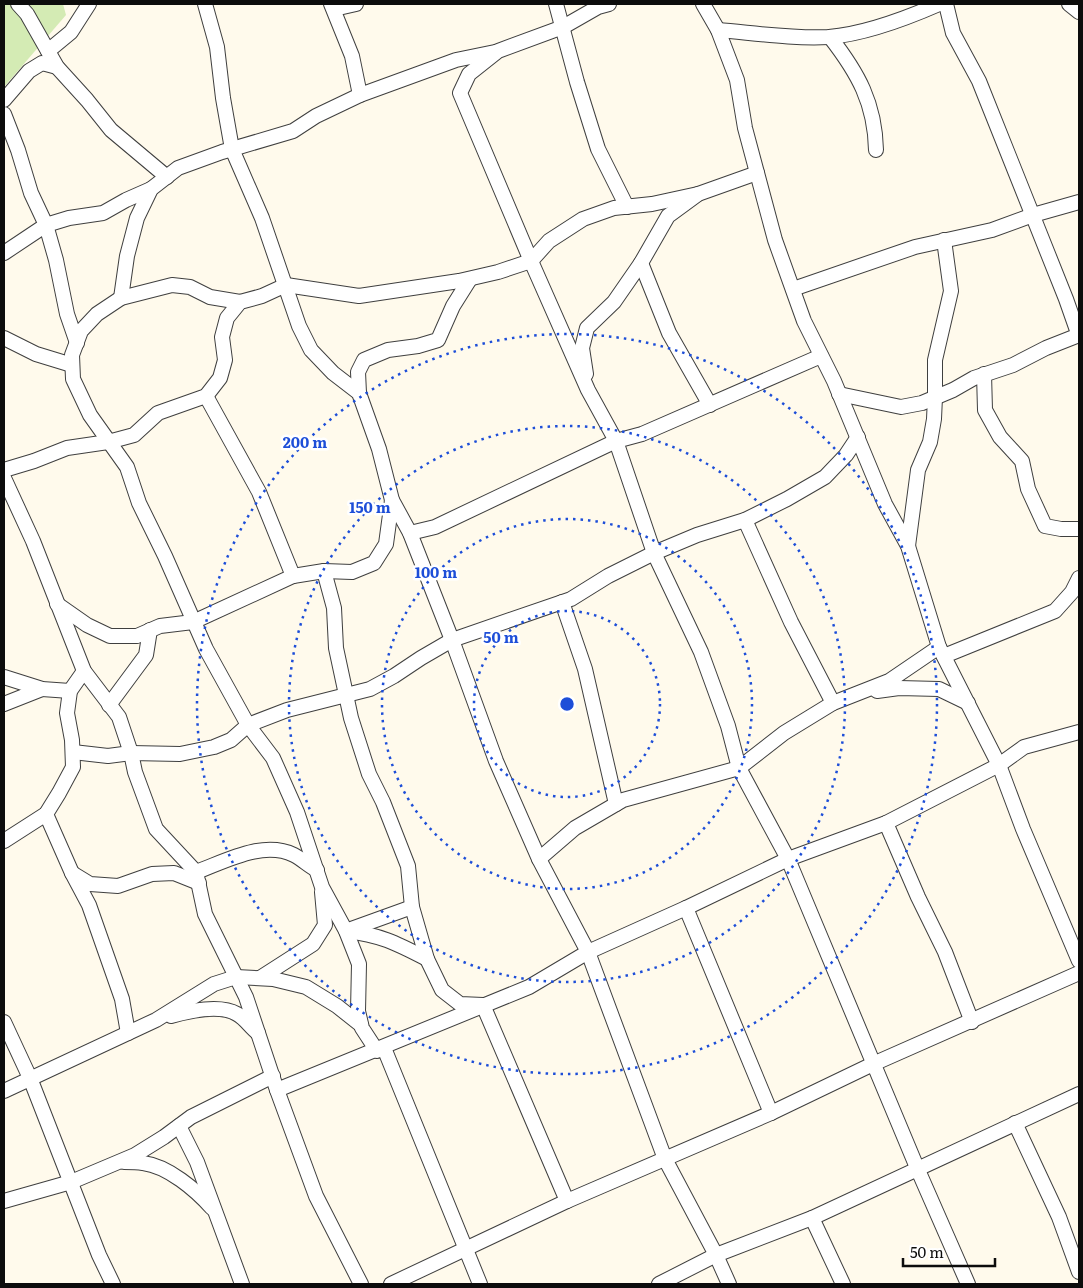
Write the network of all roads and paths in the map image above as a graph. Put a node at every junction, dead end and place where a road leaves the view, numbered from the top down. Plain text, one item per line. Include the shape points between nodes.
1 (18, 4) edge
2 (89, 4) edge
3 (206, 4) edge
4 (356, 4) edge
5 (556, 4) edge
6 (608, 4) edge
7 (703, 4) edge
8 (939, 4) edge
9 (946, 4) edge
10 (1069, 4) edge
11 (333, 6) edge
12 (1079, 12) edge
13 (563, 27) junction
14 (718, 30) junction
15 (830, 37) junction
16 (48, 51) junction
17 (498, 51) junction
18 (57, 67) junction
19 (360, 95) junction
20 (4, 100) edge
21 (4, 114) edge
22 (232, 149) junction
23 (876, 150) dead end
24 (757, 173) junction
25 (166, 177) junction
26 (151, 189) junction
27 (698, 194) junction
28 (1079, 202) edge
29 (627, 207) junction
30 (1033, 215) junction
31 (46, 225) junction
32 (944, 240) junction
33 (4, 254) edge
34 (531, 261) junction
35 (641, 264) junction
36 (470, 279) junction
37 (286, 285) junction
38 (793, 289) junction
39 (122, 298) junction
40 (240, 302) junction
41 (1079, 335) edge
42 (4, 338) edge
43 (77, 343) junction
44 (821, 356) junction
45 (72, 364) junction
46 (984, 374) junction
47 (588, 390) junction
48 (359, 393) junction
49 (839, 394) junction
50 (206, 396) junction
51 (935, 397) junction
52 (710, 405) junction
53 (858, 437) junction
54 (616, 441) junction
55 (108, 442) junction
56 (4, 470) edge
57 (4, 478) edge
58 (392, 500) junction
59 (745, 520) junction
60 (1079, 529) edge
61 (410, 534) junction
62 (908, 546) junction
63 (654, 553) junction
64 (324, 571) junction
65 (293, 576) junction
66 (1079, 578) edge
67 (562, 602) junction
68 (57, 604) junction
69 (193, 622) junction
70 (150, 630) junction
71 (452, 640) junction
72 (942, 652) junction
73 (84, 671) junction
74 (4, 678) edge
75 (42, 689) junction
76 (70, 692) junction
77 (860, 693) junction
78 (346, 694) junction
79 (833, 703) junction
80 (4, 704) edge
81 (968, 704) junction
82 (109, 705) junction
83 (248, 725) junction
84 (1079, 732) edge
85 (73, 752) junction
86 (131, 753) junction
87 (999, 764) junction
88 (739, 768) junction
89 (616, 804) junction
90 (46, 814) junction
91 (886, 823) junction
92 (4, 841) edge
93 (788, 858) junction
94 (539, 859) junction
95 (317, 870) junction
96 (72, 873) junction
97 (197, 878) junction
98 (322, 886) junction
99 (412, 907) junction
100 (686, 908) junction
101 (346, 931) junction
102 (588, 952) junction
103 (427, 959) junction
104 (1079, 961) edge
105 (1079, 973) edge
106 (236, 976) junction
107 (260, 978) junction
108 (483, 1006) junction
109 (156, 1020) junction
110 (4, 1022) edge
111 (972, 1022) junction
112 (361, 1025) junction
113 (128, 1033) junction
114 (260, 1036) junction
115 (380, 1049) junction
116 (874, 1064) junction
117 (273, 1076) junction
118 (30, 1078) junction
119 (277, 1090) junction
120 (4, 1091) edge
121 (1079, 1094) edge
122 (771, 1113) junction
123 (1015, 1123) junction
124 (180, 1126) junction
125 (665, 1159) junction
126 (120, 1162) junction
127 (918, 1170) junction
128 (70, 1182) junction
129 (567, 1201) junction
130 (4, 1202) edge
131 (217, 1214) junction
132 (812, 1218) junction
133 (465, 1248) junction
134 (716, 1255) junction
135 (1079, 1272) edge
136 (113, 1284) edge
137 (242, 1284) edge
138 (361, 1284) edge
139 (390, 1284) edge
140 (480, 1284) edge
141 (659, 1284) edge
142 (729, 1284) edge
143 (843, 1284) edge
144 (968, 1284) edge

1 - 16 street
2 - 16 street via 70,32
3 - 22 street via 217,47
4 - 11 street
5 - 13 street
6 - 13 street
7 - 14 street
8 - 15 street via 881,26
9 - 30 street via 953,33 979,81
10 - 12 street
11 - 19 street via 352,56
13 - 17 street
13 - 29 street via 598,149
14 - 15 street
14 - 24 street via 737,80
15 - 23 street via 850,63 867,97 876,134
16 - 18 street
17 - 19 street via 456,60
17 - 34 street via 469,74 460,93
18 - 20 street via 42,63 29,71
18 - 25 street via 111,130
19 - 22 street via 293,131
21 - 31 street via 31,193
22 - 25 street via 178,168
22 - 37 street
24 - 27 street
24 - 38 street via 775,240
25 - 26 street
26 - 31 street via 103,213
26 - 39 street via 137,218
27 - 29 street
27 - 35 street via 668,216
28 - 30 street
29 - 34 street via 583,218 549,241
30 - 32 street via 992,230
30 - 41 street
31 - 33 street
31 - 43 street
32 - 38 street via 883,257
32 - 51 street via 951,291 935,360
34 - 36 street
34 - 47 street
35 - 47 street via 614,302 586,328 582,348
35 - 52 street via 669,333
36 - 37 street via 359,296
36 - 48 street via 453,306 438,340 388,350 364,360 358,372
37 - 40 street
37 - 48 street via 299,326 311,350
38 - 44 street
39 - 40 street via 172,285
39 - 43 street via 97,314 81,331
40 - 50 street via 227,318 222,337 225,360 220,378
41 - 46 street via 1013,365
42 - 45 street via 36,354
43 - 45 street
44 - 49 street
44 - 52 street
45 - 55 street via 73,378 90,416
46 - 51 street
46 - 60 street via 985,410 1000,437 1022,461 1028,489 1045,526
47 - 54 street
48 - 58 street via 379,449
49 - 51 street via 901,408
49 - 53 street
50 - 55 street via 158,413 134,435
50 - 65 street via 259,492
51 - 62 street via 930,442 918,470
52 - 54 street via 642,434
53 - 59 street via 825,477
53 - 62 street via 885,504
54 - 61 street via 435,527
54 - 63 street
55 - 56 street via 67,448
55 - 69 street via 127,467 139,503
57 - 68 street
58 - 61 street
58 - 64 street via 386,544 374,563 352,572
59 - 63 street
59 - 79 street via 791,622
61 - 71 street
62 - 72 street
63 - 67 street
63 - 88 street via 701,652 728,726
64 - 65 street
64 - 78 street via 334,608 336,648
65 - 69 street
66 - 72 street via 1072,592 1054,611
67 - 71 street
67 - 89 street via 585,669
68 - 70 street via 110,636 136,636
68 - 73 street
69 - 70 street
69 - 83 street
70 - 82 street via 146,655
71 - 78 street via 370,689
71 - 94 street via 496,761
72 - 77 street via 890,681
72 - 81 street
73 - 76 street
73 - 82 street
74 - 75 street
75 - 76 street
75 - 80 street
76 - 85 street via 68,713
77 - 79 street
77 - 81 street via 899,688 939,689
78 - 83 street via 286,710
78 - 99 street via 369,774 408,866
79 - 88 street via 784,733
81 - 87 street
82 - 86 street via 119,717
83 - 86 street via 231,740 214,746 180,754
83 - 95 street via 273,758 297,812
84 - 87 street via 1024,747
85 - 86 street via 108,756
85 - 90 street via 73,767
86 - 97 street via 134,772 156,829
87 - 91 street
87 - 104 street
88 - 89 street
88 - 93 street
89 - 94 street via 575,828
90 - 92 street
90 - 96 street
91 - 93 street
91 - 111 street via 945,952
93 - 100 street
93 - 116 street
94 - 102 street
95 - 97 street via 294,855 272,848 244,854
95 - 98 street
96 - 97 street via 90,884 118,886 152,874 174,873
96 - 113 street via 89,905 122,999
97 - 106 street via 205,914
98 - 101 street
98 - 107 street via 326,925 313,944
99 - 101 street
99 - 103 street
100 - 102 street
100 - 122 street
101 - 103 street via 391,940
101 - 112 street via 359,964 358,1011
102 - 108 street via 529,987
102 - 125 street
103 - 108 street via 442,990 460,1004
105 - 111 street
106 - 107 street
106 - 109 street via 214,984
106 - 114 street
107 - 112 street via 306,987
108 - 115 street
108 - 129 street
109 - 113 street
109 - 114 street via 188,1011 215,1009 237,1014
110 - 118 street
111 - 116 street
112 - 115 street
113 - 118 street
114 - 117 street
115 - 119 street
115 - 133 street
116 - 122 street
116 - 127 street
117 - 119 street
117 - 124 street via 191,1117
118 - 120 street
118 - 128 street
119 - 138 street via 316,1196
121 - 123 street
122 - 125 street
123 - 127 street
123 - 135 street via 1060,1217
124 - 126 street
124 - 131 street
125 - 129 street
125 - 134 street
126 - 128 street
126 - 131 street via 146,1163 177,1176
127 - 132 street
127 - 144 street
128 - 130 street
128 - 136 street
129 - 133 street
131 - 137 street
132 - 134 street
132 - 143 street
133 - 139 street
133 - 140 street
134 - 141 street
134 - 142 street

